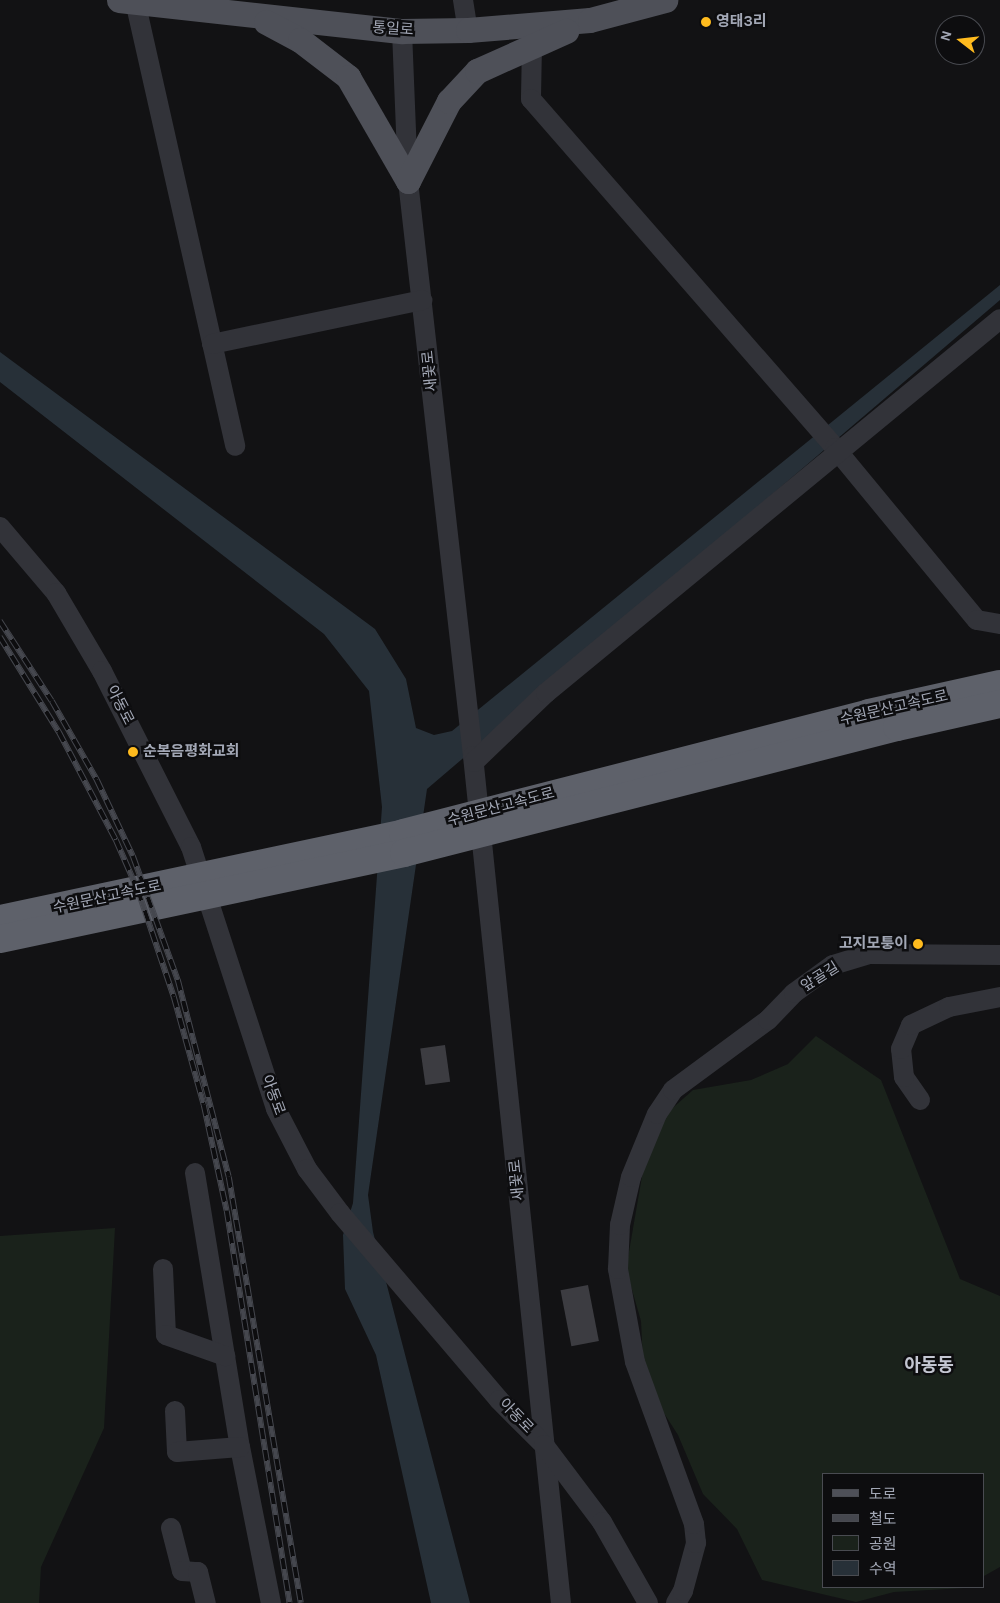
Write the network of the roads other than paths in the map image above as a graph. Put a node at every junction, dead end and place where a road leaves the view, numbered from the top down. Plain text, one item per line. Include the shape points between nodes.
1 (127, 0) edge
2 (463, 0) edge
3 (665, 0) edge
4 (252, 16) junction
5 (590, 20) junction
6 (468, 30) junction
7 (402, 31) junction
8 (532, 45) junction
9 (408, 180) junction
10 (422, 300) junction
11 (1000, 319) edge
12 (212, 344) junction
13 (234, 446) dead end
14 (836, 450) junction
15 (0, 527) edge
16 (1000, 624) edge
17 (1000, 684) edge
18 (1000, 704) edge
19 (474, 759) junction
20 (621, 788) junction
21 (11, 927) edge
22 (1000, 955) edge
23 (1000, 997) edge
24 (920, 1100) dead end
25 (195, 1173) dead end
26 (163, 1269) dead end
27 (225, 1356) junction
28 (175, 1411) dead end
29 (544, 1445) junction
30 (240, 1447) junction
31 (171, 1528) dead end
32 (206, 1603) edge
33 (271, 1603) edge
34 (561, 1603) edge
35 (648, 1603) edge
36 (676, 1603) edge

1 - 4 main road, 통일로
1 - 12 street
2 - 6 street
3 - 5 main road, 통일로
4 - 7 main road, 통일로
4 - 9 main road via 300,40 348,77
5 - 6 main road, 통일로
5 - 8 main road
6 - 7 main road, 통일로
7 - 9 street, 새꽃로
8 - 9 main road via 477,72 449,101
8 - 14 street via 531,99
9 - 10 street, 새꽃로
10 - 12 street
10 - 19 street, 새꽃로
11 - 14 street
12 - 13 street
14 - 16 street via 977,620
14 - 19 street via 546,693
15 - 29 street, 아동로 via 56,593 98,663 191,847 276,1109 307,1169 499,1400
17 - 20 highway, 수원문산고속도로
18 - 20 highway, 수원문산고속도로
19 - 29 street, 새꽃로
20 - 21 highway, 수원문산고속도로 via 403,833
22 - 36 street, 앞골길 via 870,954 833,965 794,993 768,1020 674,1090 642,1144 620,1225 618,1268 635,1362 694,1524 696,1543 683,1591
23 - 24 street via 949,1007 911,1025 901,1049 904,1076
25 - 27 street
26 - 27 street via 166,1335
27 - 30 street
28 - 30 street via 177,1452
29 - 34 street, 새꽃로
29 - 35 street, 아동로 via 602,1522
30 - 33 street
31 - 32 street via 182,1571 198,1572

